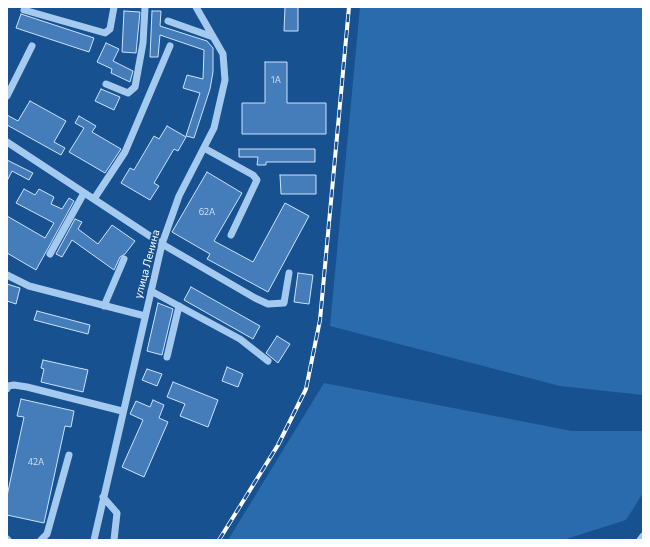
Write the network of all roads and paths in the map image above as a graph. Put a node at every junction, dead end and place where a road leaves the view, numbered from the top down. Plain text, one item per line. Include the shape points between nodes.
1 (114, 7) edge
2 (144, 7) edge
3 (196, 7) edge
4 (24, 10) dead end
5 (168, 21) dead end
6 (213, 36) junction
7 (32, 46) dead end
8 (170, 46) dead end
9 (106, 84) dead end
10 (7, 96) edge
11 (7, 142) edge
12 (204, 148) junction
13 (84, 193) junction
14 (94, 199) junction
15 (230, 234) dead end
16 (162, 244) junction
17 (50, 254) dead end
18 (124, 260) dead end
19 (289, 273) dead end
20 (7, 275) edge
21 (151, 291) junction
22 (104, 306) junction
23 (179, 306) junction
24 (145, 316) junction
25 (167, 357) dead end
26 (268, 361) dead end
27 (7, 389) edge
28 (122, 411) junction
29 (69, 455) dead end
30 (103, 497) junction
31 (643, 536) edge
32 (41, 540) edge
33 (94, 540) edge
34 (114, 540) edge
35 (640, 540) edge

1 - 4 street via 110,29 105,33
2 - 9 street via 143,43 135,87 128,93
3 - 6 street, улица Ленина
5 - 6 street
6 - 12 street, улица Ленина via 223,54 225,80 214,128
7 - 10 street
8 - 14 street via 125,152
11 - 13 street
12 - 15 street via 258,180
12 - 16 street, улица Ленина via 179,196
13 - 14 street
13 - 17 street
14 - 16 street
16 - 19 street via 268,304 284,303
16 - 21 street, улица Ленина
18 - 22 street
20 - 22 street via 29,286
21 - 23 street
21 - 24 street, улица Ленина
22 - 24 street
23 - 25 street
23 - 26 street via 240,339
24 - 28 street, улица Ленина
27 - 28 street via 8,386 14,385
28 - 30 street, улица Ленина
29 - 32 street via 47,534
30 - 33 street, улица Ленина
30 - 34 street via 117,513
31 - 35 street

